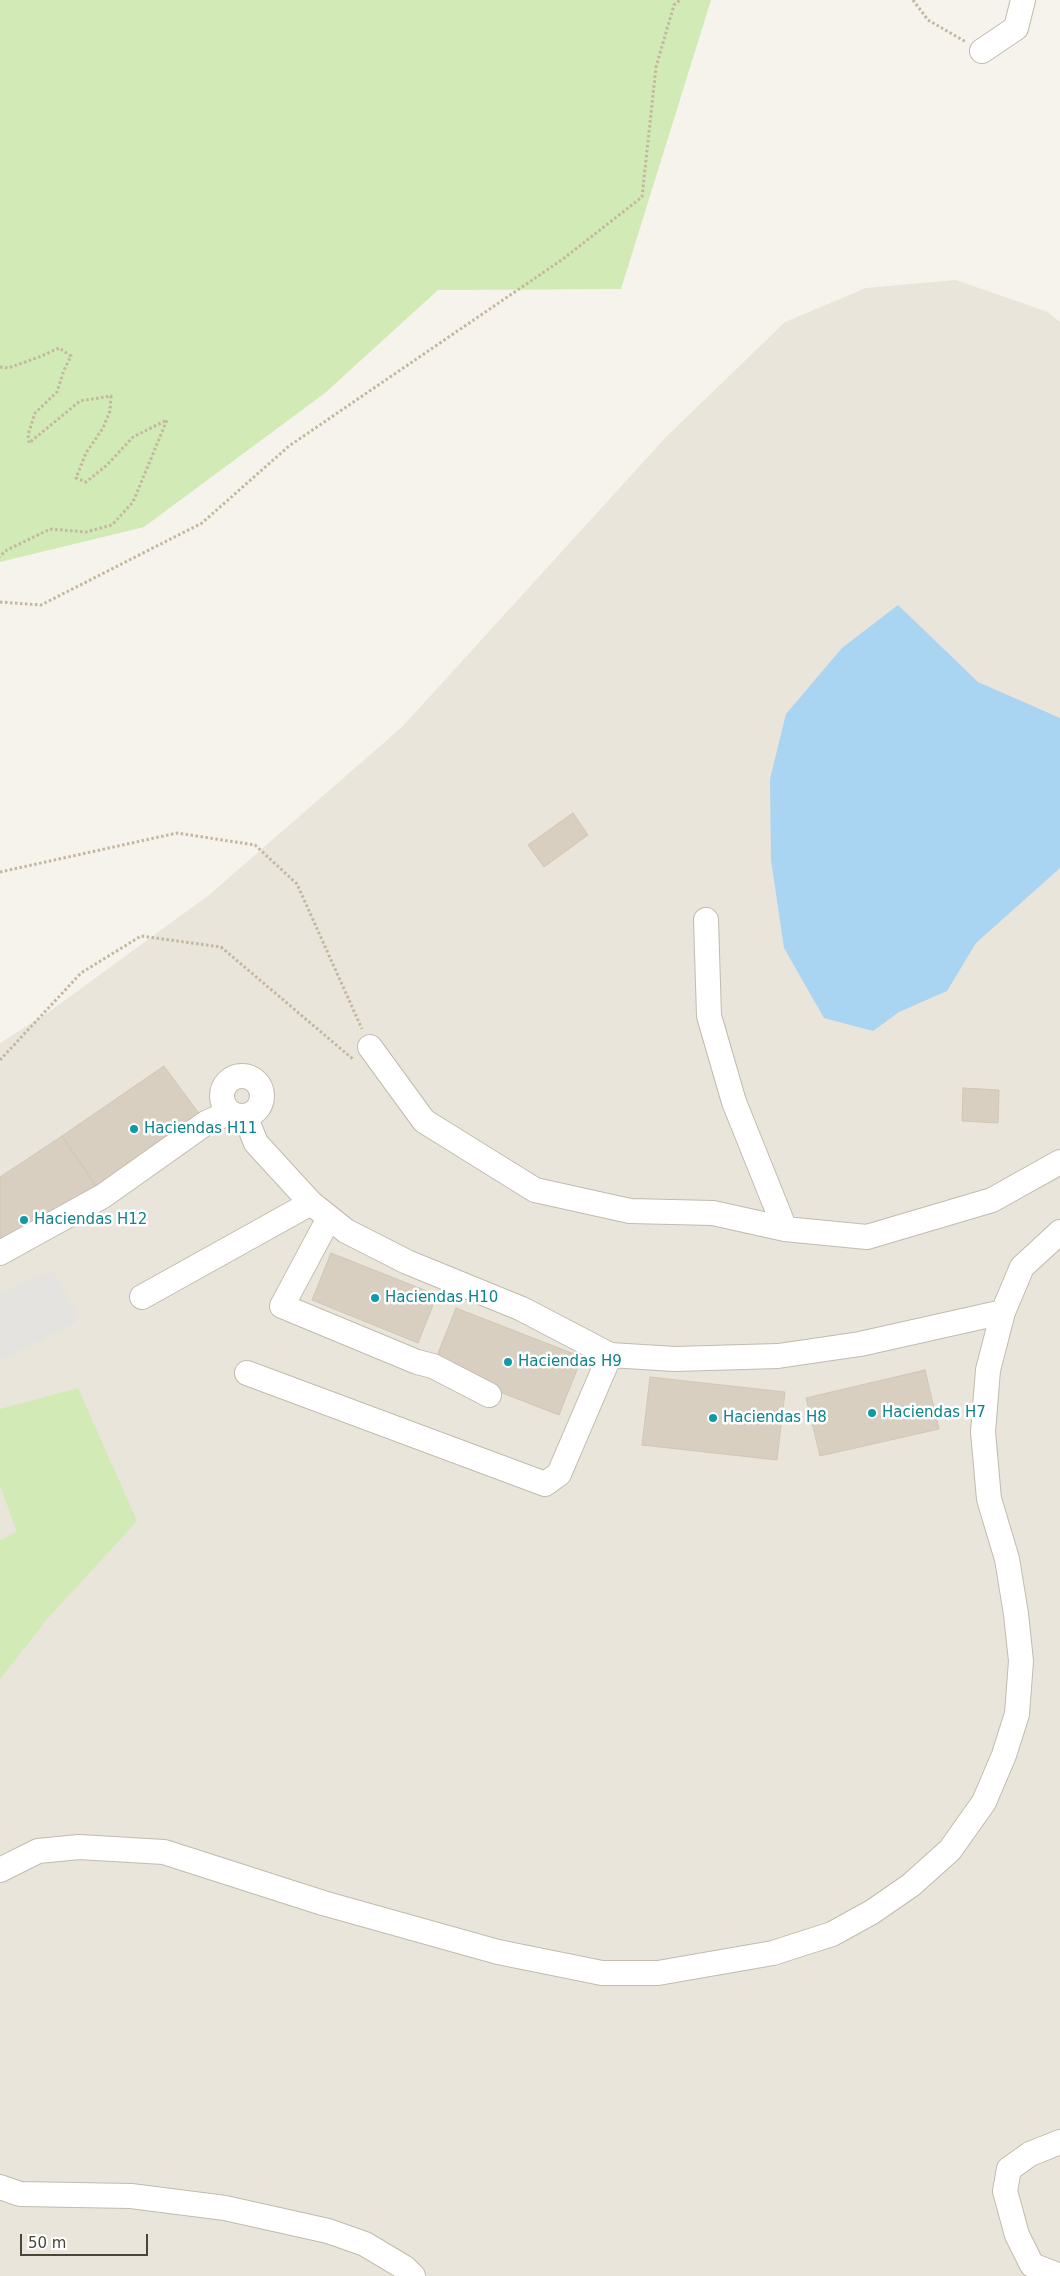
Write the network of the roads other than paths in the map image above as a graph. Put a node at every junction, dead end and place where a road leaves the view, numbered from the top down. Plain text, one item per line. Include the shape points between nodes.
1 (1023, 0) edge
2 (982, 52) road end
3 (706, 920) dead end
4 (364, 1055) road end
5 (1060, 1162) edge
6 (311, 1203) junction
7 (330, 1218) junction
8 (785, 1230) junction
9 (1060, 1232) edge
10 (0, 1253) edge
11 (142, 1297) dead end
12 (1003, 1312) junction
13 (610, 1355) junction
14 (247, 1373) dead end
15 (489, 1395) dead end
16 (0, 1870) edge
17 (1060, 2142) edge
18 (0, 2187) edge
19 (413, 2276) edge
20 (1060, 2276) edge

1 - 2 street via 1016,28
3 - 8 street via 709,1016 734,1102
4 - 8 street via 424,1121 535,1190 630,1211 713,1213
5 - 8 street via 992,1200 867,1237
6 - 7 street
6 - 10 street via 256,1143 238,1114 206,1123 103,1196
6 - 11 street
7 - 13 street via 346,1231 407,1262 522,1309
7 - 15 street via 282,1306 417,1362 434,1366
9 - 12 street via 1022,1267
12 - 13 street via 860,1344 778,1356 675,1359
12 - 16 street via 988,1370 983,1432 989,1499 1007,1559 1016,1614 1020,1661 1017,1714 984,1802 950,1850 911,1885 872,1912 832,1934 773,1953 658,1973 602,1973 498,1952 324,1903 164,1852 79,1847 46,1850
13 - 14 street via 559,1474 545,1484
17 - 20 street via 1030,2154 1009,2169 1005,2191 1017,2235 1032,2265
18 - 19 street via 20,2194 130,2196 235,2210 328,2231 365,2244

